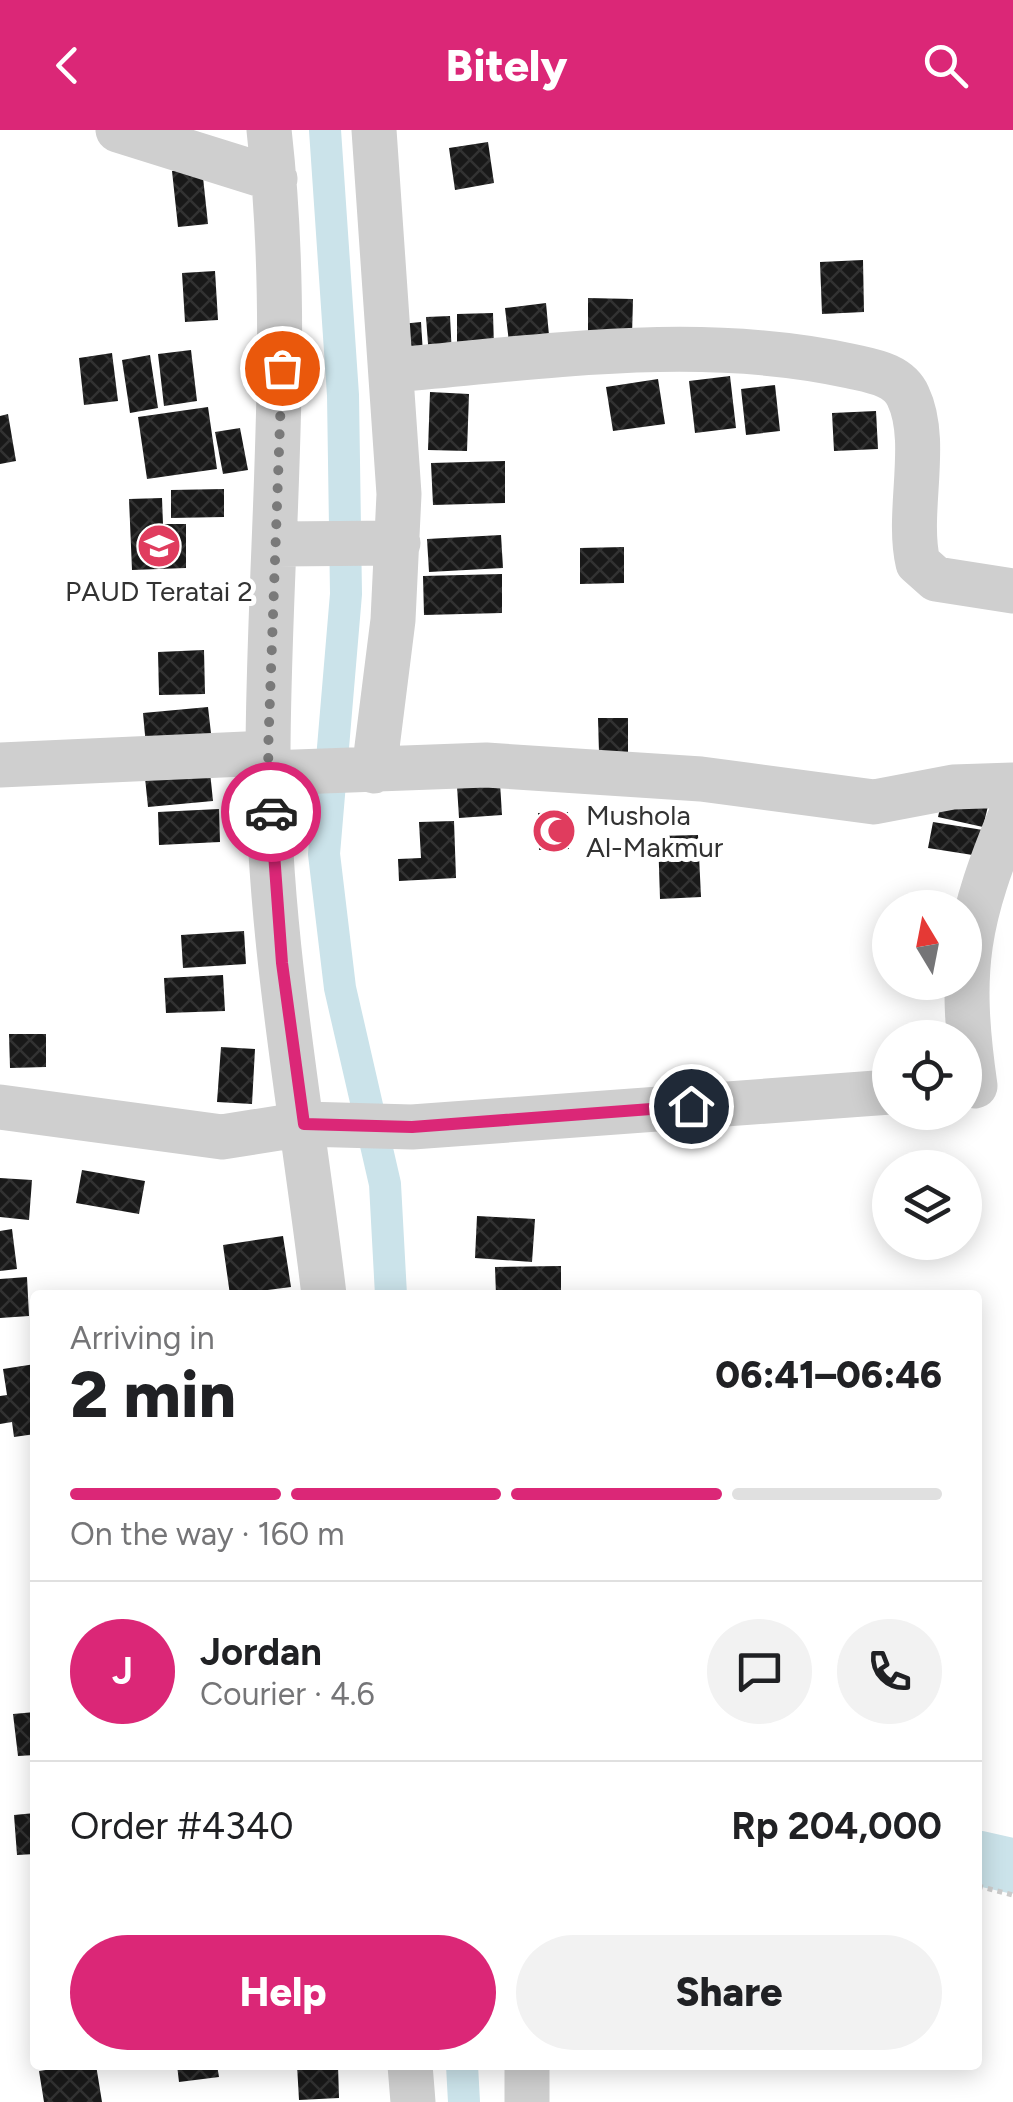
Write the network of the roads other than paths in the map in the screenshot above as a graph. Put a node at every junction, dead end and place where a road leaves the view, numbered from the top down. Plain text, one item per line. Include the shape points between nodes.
1 (118, 130) edge
2 (270, 130) edge
3 (374, 130) edge
4 (275, 179) junction
5 (393, 370) junction
6 (384, 543) junction
7 (288, 544) junction
8 (1013, 591) edge
9 (0, 765) edge
10 (279, 766) junction
11 (364, 772) junction
12 (1013, 784) edge
13 (1013, 810) edge
14 (970, 1020) edge
15 (872, 1093) edge
16 (0, 1107) edge
17 (304, 1124) junction
18 (323, 1290) edge
19 (410, 2070) edge
20 (527, 2070) edge
21 (413, 2102) edge
22 (527, 2102) edge

1 - 4 street
2 - 4 street
3 - 5 street
4 - 7 street
5 - 6 street
5 - 8 street via 719,348 786,352 882,374 899,383 912,407 918,563 936,579
6 - 7 street
6 - 11 street
7 - 10 street
9 - 10 street
10 - 11 street
10 - 17 street via 282,963
11 - 12 street via 486,764 701,778 874,802
13 - 14 street via 966,948
15 - 17 street via 412,1127
16 - 17 street via 222,1137
17 - 18 street
19 - 21 street
20 - 22 street

